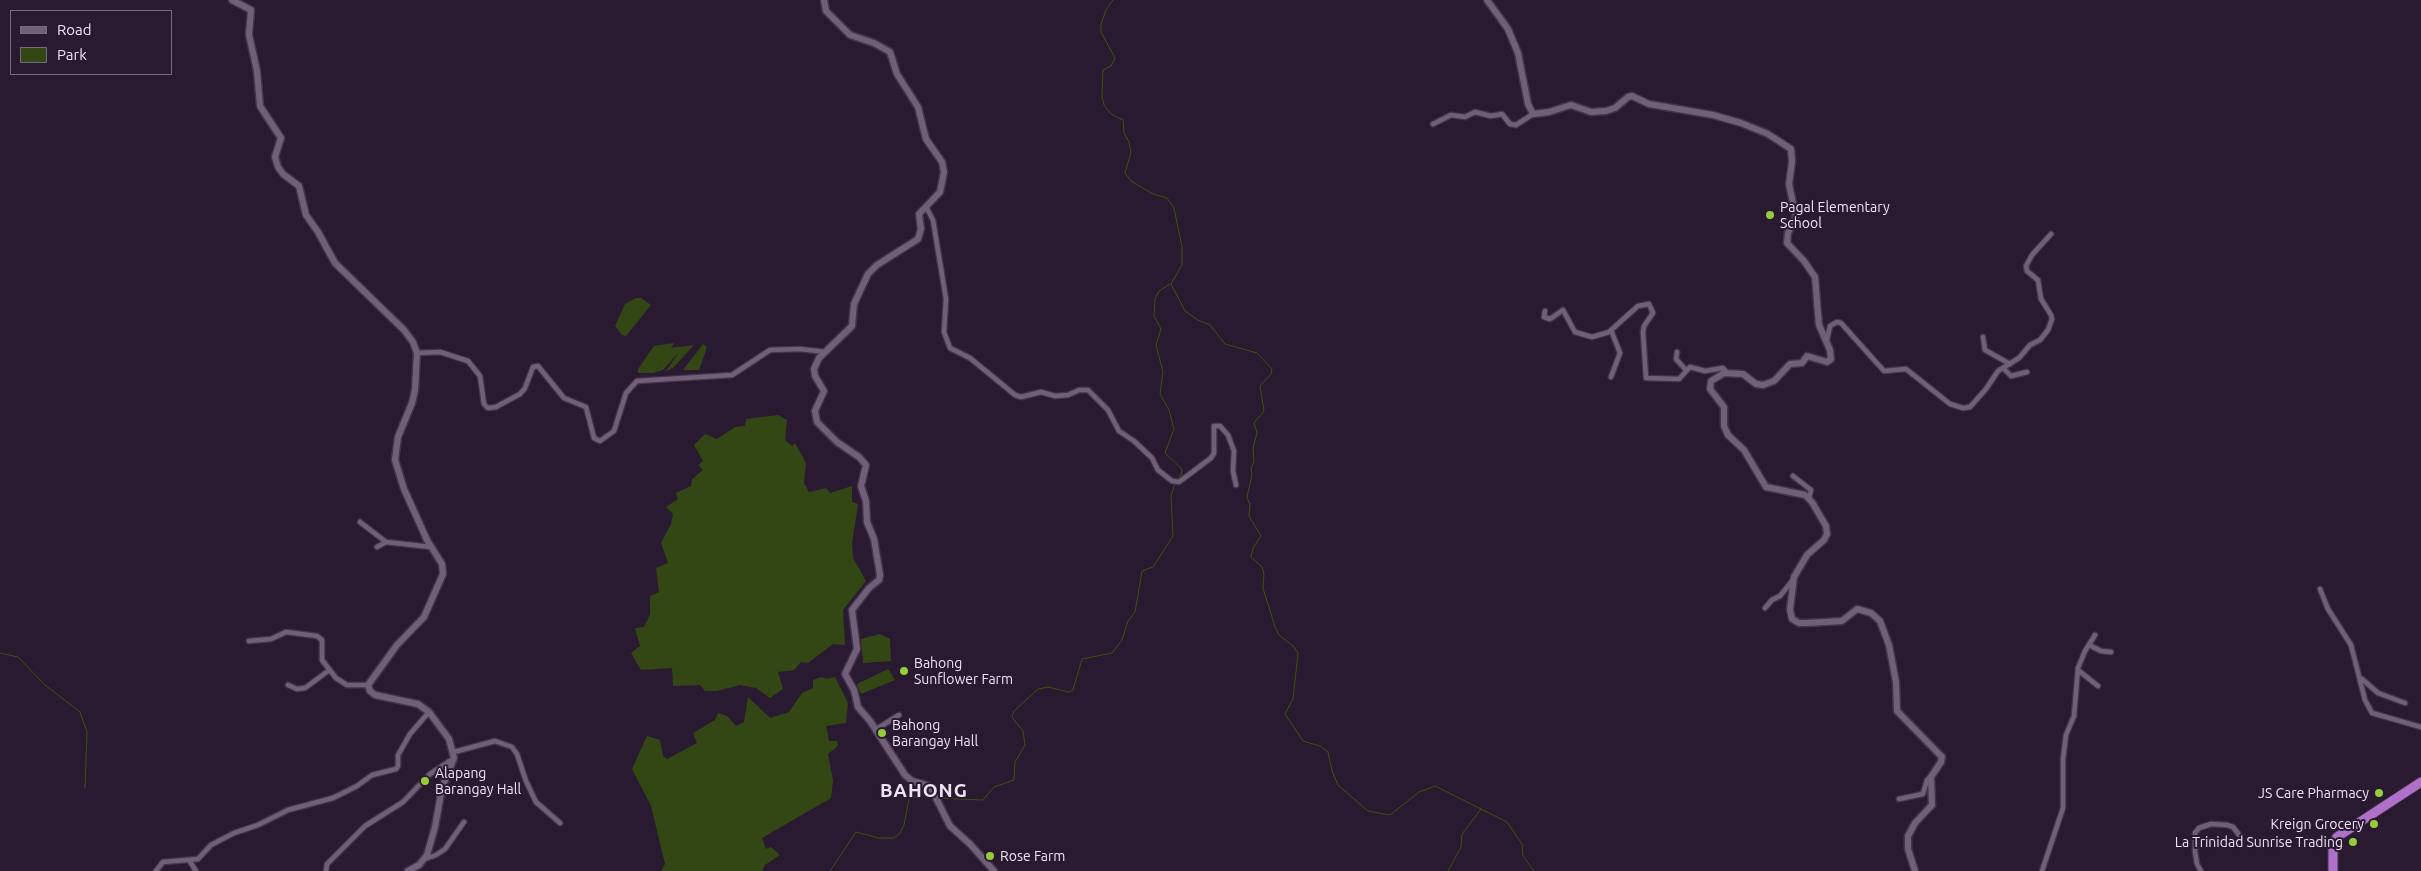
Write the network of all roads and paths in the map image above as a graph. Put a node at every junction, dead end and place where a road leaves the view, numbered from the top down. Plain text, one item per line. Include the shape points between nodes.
1 (232, 0) edge
2 (824, 0) edge
3 (1488, 0) edge
4 (1534, 114) junction
5 (1433, 124) dead end
6 (926, 207) junction
7 (2051, 234) dead end
8 (1545, 311) dead end
9 (1611, 330) junction
10 (1982, 337) dead end
11 (1827, 341) junction
12 (826, 352) junction
13 (1677, 352) dead end
14 (417, 353) junction
15 (2010, 364) junction
16 (2003, 368) junction
17 (1686, 370) junction
18 (1727, 372) junction
19 (2028, 372) dead end
20 (1611, 378) dead end
21 (1793, 476) dead end
22 (1236, 485) dead end
23 (1809, 499) junction
24 (360, 522) dead end
25 (386, 542) junction
26 (431, 546) junction
27 (378, 547) dead end
28 (1794, 579) junction
29 (2320, 589) dead end
30 (1765, 608) dead end
31 (2095, 635) dead end
32 (250, 641) dead end
33 (2089, 645) junction
34 (2111, 652) dead end
35 (2078, 670) junction
36 (328, 671) junction
37 (2361, 678) junction
38 (288, 685) dead end
39 (368, 685) junction
40 (2098, 686) dead end
41 (2405, 703) dead end
42 (429, 712) junction
43 (899, 715) dead end
44 (2421, 727) edge
45 (875, 730) junction
46 (454, 755) junction
47 (1932, 775) junction
48 (2421, 782) edge
49 (1899, 799) dead end
50 (464, 822) dead end
51 (560, 823) dead end
52 (2240, 836) dead end
53 (425, 859) junction
54 (189, 860) junction
55 (156, 871) edge
56 (196, 871) edge
57 (326, 871) edge
58 (408, 871) edge
59 (994, 871) edge
60 (1914, 871) edge
61 (2042, 871) edge
62 (2201, 871) edge
63 (2333, 871) edge

1 - 14 street via 251,10 249,35 258,71 260,106 281,138 275,156 278,166 299,186 306,215 335,263 404,330
2 - 6 street via 826,11 850,35 874,42 890,52 897,74 918,107 927,143 943,167 940,192
3 - 4 street via 1508,29 1518,53 1528,104
4 - 5 street via 1516,125 1510,124 1502,114 1489,116 1475,112 1465,117 1452,115
4 - 11 street via 1572,106 1591,112 1606,111 1632,96 1649,104 1724,117 1782,142 1792,154 1788,184 1796,214 1787,243 1815,277 1819,325
6 - 12 street via 919,215 921,229 918,239 877,264 868,274 854,304 852,326
6 - 22 street via 932,220 946,299 944,332 950,348 970,358 1015,396 1041,392 1068,395 1088,390 1108,410 1119,431 1134,440 1152,458 1158,470 1172,481 1179,482 1211,458 1214,453 1214,426 1220,426 1228,435 1234,451
7 - 15 street via 2026,266 2040,283 2039,294 2051,314 2051,323 2040,340
8 - 9 street via 1544,317 1550,319 1563,310 1575,332 1586,336
9 - 17 street via 1638,306 1650,304 1653,313 1643,332 1645,377 1676,380
9 - 20 street via 1620,352
10 - 15 street via 1985,350
11 - 16 street via 1830,326 1841,323 1884,372 1906,369 1944,399 1962,408 1973,404
11 - 18 street via 1831,355 1829,362 1807,356 1802,363 1790,364 1768,384 1759,385 1743,374
12 - 14 street via 770,350 732,375 637,381 626,393 614,431 600,441 594,438 586,407 564,398 538,366 533,367 520,394 488,408 484,404 480,376 468,361 440,352
12 - 45 street via 814,369 814,376 824,391 815,415 817,422 826,433 865,462 866,468 861,486 867,522 874,539 879,580 852,610 857,649 844,671 858,707
13 - 17 street via 1676,360
14 - 26 street via 415,390 398,437 395,460 404,489
15 - 16 street
16 - 19 street via 2011,376
17 - 18 street via 1690,367 1705,371 1723,368
18 - 23 street via 1715,377 1710,389 1724,407 1724,426 1728,435 1744,450 1766,487 1801,494
21 - 23 street via 1811,490
23 - 28 street via 1826,526 1827,534 1802,562
24 - 25 street
25 - 26 street
25 - 27 street
26 - 39 street via 442,564 438,588 419,623 397,645
28 - 30 street
28 - 47 street via 1790,616 1795,621 1842,621 1857,609 1871,613 1880,621 1889,646 1898,711 1942,757
29 - 37 street via 2328,609 2351,645
31 - 33 street
32 - 36 street via 271,639 289,632 317,636 322,640 322,658
33 - 34 street
33 - 35 street
35 - 40 street
35 - 61 street via 2074,713 2066,735 2063,759 2063,808
36 - 38 street via 304,689
36 - 39 street via 343,684
37 - 41 street via 2378,693
37 - 44 street via 2365,700 2372,713
39 - 42 street via 375,696 411,702
42 - 46 street via 444,730
42 - 54 street via 410,734 398,755 396,769 372,775 332,798 288,810 234,833 212,845 198,859
43 - 45 street
45 - 59 street via 905,775 912,781 930,786 954,831
46 - 51 street via 495,741 512,747 536,802
46 - 53 street via 442,788 433,837
46 - 57 street via 403,802 365,826 328,864
47 - 49 street via 1923,794
47 - 60 street via 1932,805 1908,836
48 - 63 highway via 2337,837 2333,844
50 - 53 street via 445,849
52 - 62 street via 2227,825 2211,824 2199,828 2195,833 2195,851
53 - 58 street
54 - 55 street via 166,860
54 - 56 street

